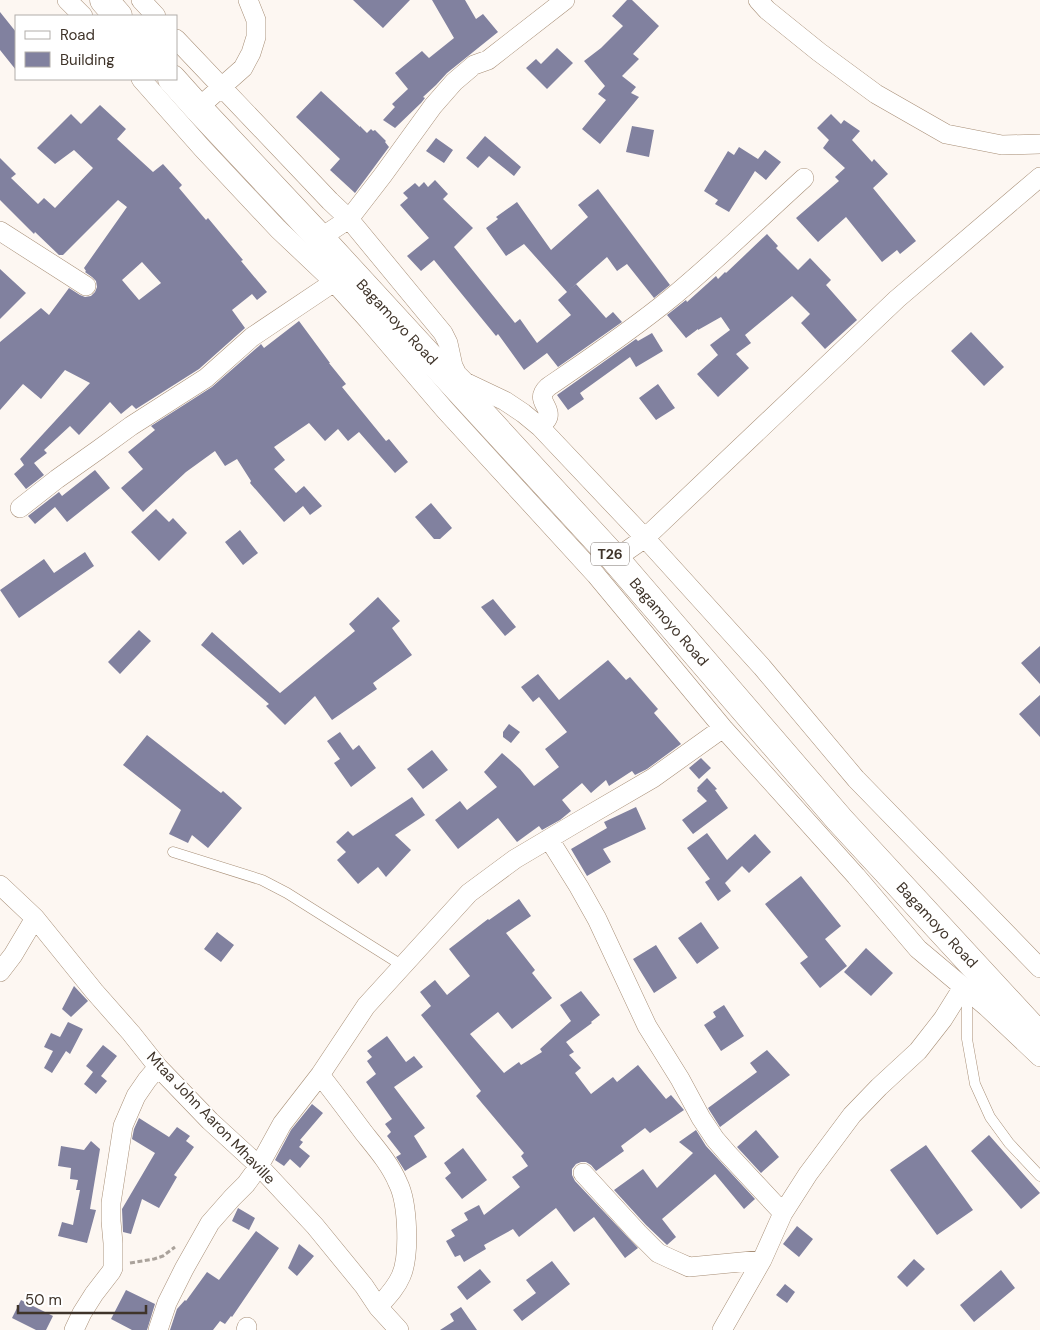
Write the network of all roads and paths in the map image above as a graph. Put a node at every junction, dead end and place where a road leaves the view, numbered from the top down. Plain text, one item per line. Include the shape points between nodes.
1 (67, 0) edge
2 (104, 0) edge
3 (141, 0) edge
4 (248, 0) edge
5 (565, 0) edge
6 (758, 0) edge
7 (82, 15) edge
8 (117, 15) edge
9 (155, 15) edge
10 (178, 41) edge
11 (142, 80) edge
12 (173, 80) edge
13 (221, 88) junction
14 (198, 108) junction
15 (1040, 144) edge
16 (1040, 177) edge
17 (804, 178) dead end
18 (349, 219) junction
19 (0, 231) edge
20 (320, 238) junction
21 (342, 277) junction
22 (86, 286) dead end
23 (454, 377) junction
24 (540, 427) junction
25 (20, 508) dead end
26 (645, 538) junction
27 (615, 559) junction
28 (723, 728) junction
29 (549, 839) junction
30 (173, 852) dead end
31 (0, 885) edge
32 (35, 918) junction
33 (1038, 962) edge
34 (403, 966) junction
35 (0, 972) edge
36 (965, 989) junction
37 (1040, 1037) edge
38 (1040, 1057) edge
39 (158, 1067) junction
40 (320, 1075) junction
41 (259, 1166) junction
42 (583, 1173) dead end
43 (1040, 1176) edge
44 (783, 1212) junction
45 (180, 1244) dead end
46 (762, 1260) junction
47 (113, 1268) junction
48 (378, 1307) junction
49 (74, 1330) edge
50 (158, 1330) edge
51 (399, 1330) edge
52 (722, 1330) edge

1 - 7 street
2 - 8 highway
3 - 9 street
4 - 13 street via 256,20 251,54 243,68
5 - 18 street via 488,60 474,65 454,82
6 - 15 street via 819,52 876,94 946,134 1002,145
10 - 13 street
11 - 21 street via 278,229
12 - 14 highway, Bagamoyo Road / T26
13 - 14 street
13 - 18 street
14 - 20 highway, Bagamoyo Road / T26
16 - 26 street via 897,299
17 - 24 street via 671,298 543,392 548,418
18 - 20 street
18 - 23 street via 443,333 448,342
19 - 22 street
20 - 21 highway, Bagamoyo Road / T26
21 - 23 highway, Bagamoyo Road / T26
21 - 25 street via 252,337 206,378 131,426
21 - 28 street via 368,320 445,410 596,575
23 - 24 street via 505,401
23 - 27 highway, Bagamoyo Road / T26
24 - 26 street
26 - 27 street
26 - 33 street via 762,667 856,779
27 - 37 highway, Bagamoyo Road / T26 via 839,819
28 - 29 street via 653,778
28 - 36 street via 918,949
29 - 34 street via 469,893
29 - 44 street via 597,919 647,1026 715,1139
30 - 34 lane via 262,880
31 - 32 street, Mtaa John Aaron Mhaville
32 - 35 street
32 - 39 street, Mtaa John Aaron Mhaville
34 - 40 street via 366,1006
36 - 38 street
36 - 43 lane via 967,1040 975,1084 990,1117
36 - 44 street via 918,1051 852,1115
39 - 41 street, Mtaa John Aaron Mhaville
39 - 47 street via 136,1096 123,1126 111,1203
40 - 41 street via 282,1124
40 - 48 street via 384,1158 399,1183 404,1203 406,1261 392,1292
41 - 48 street, Mtaa John Aaron Mhaville via 315,1226
41 - 50 street via 210,1224 167,1303
42 - 46 street via 658,1253 689,1267
44 - 46 street
45 - 47 path via 163,1256
46 - 52 street
47 - 49 street
48 - 51 street, Mtaa John Aaron Mhaville

